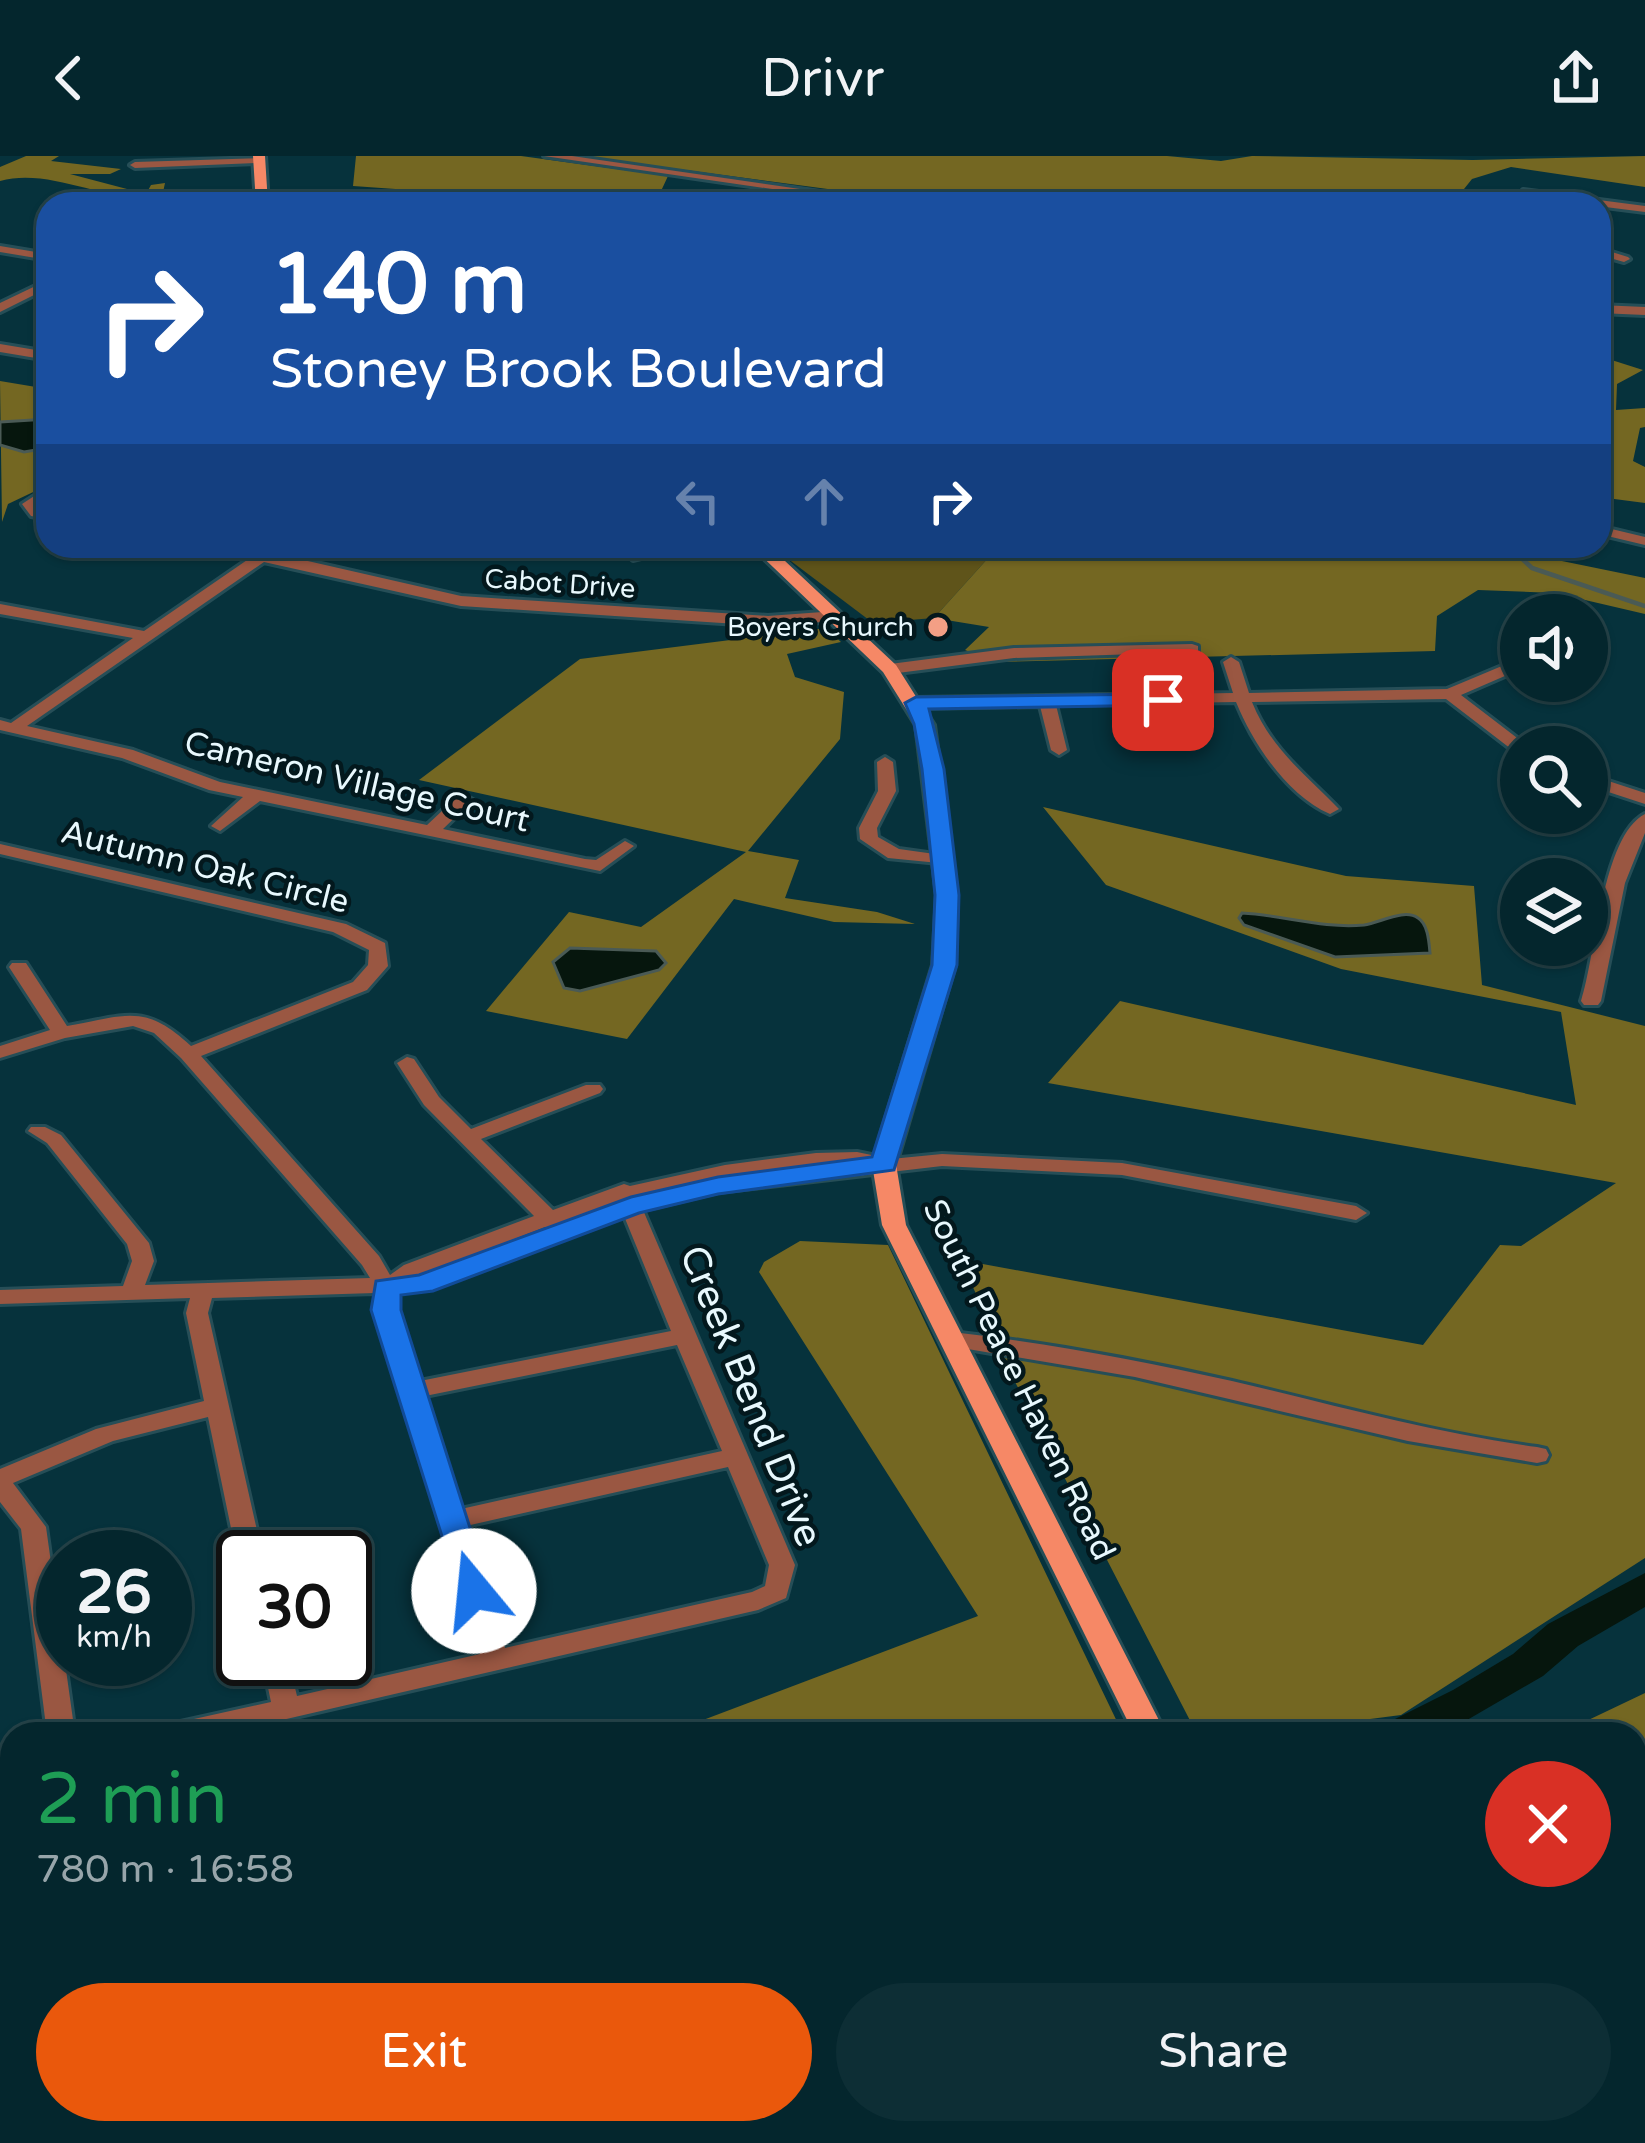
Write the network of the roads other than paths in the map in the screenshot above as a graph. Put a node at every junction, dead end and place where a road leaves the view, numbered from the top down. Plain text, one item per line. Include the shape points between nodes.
1 (549, 156) edge
2 (258, 158) edge
3 (135, 165) dead end
4 (749, 184) junction
5 (261, 192) edge
6 (738, 192) edge
7 (809, 192) edge
8 (1611, 202) edge
9 (1645, 209) edge
10 (0, 249) edge
11 (36, 255) edge
12 (1611, 255) edge
13 (1624, 259) dead end
14 (36, 289) edge
15 (0, 308) edge
16 (1611, 310) edge
17 (1645, 311) edge
18 (0, 348) edge
19 (36, 354) edge
20 (1611, 533) edge
21 (1645, 541) edge
22 (260, 558) edge
23 (275, 558) edge
24 (772, 558) edge
25 (0, 609) edge
26 (836, 616) junction
27 (145, 636) junction
28 (1192, 649) dead end
29 (1231, 662) dead end
30 (890, 669) junction
31 (1500, 672) edge
32 (1450, 694) junction
33 (1241, 699) junction
34 (916, 703) junction
35 (1047, 703) junction
36 (7, 726) edge
37 (1500, 732) edge
38 (1059, 750) dead end
39 (885, 762) dead end
40 (1608, 786) edge
41 (256, 795) junction
42 (1645, 799) edge
43 (464, 800) dead end
44 (1330, 809) dead end
45 (1645, 819) edge
46 (220, 826) dead end
47 (430, 832) junction
48 (625, 845) dead end
49 (0, 849) edge
50 (943, 860) junction
51 (20, 967) dead end
52 (1591, 1000) dead end
53 (62, 1033) junction
54 (0, 1052) edge
55 (188, 1054) junction
56 (407, 1063) dead end
57 (593, 1089) dead end
58 (38, 1131) dead end
59 (468, 1136) junction
60 (884, 1164) junction
61 (627, 1198) junction
62 (1356, 1213) dead end
63 (554, 1223) junction
64 (386, 1287) junction
65 (131, 1294) junction
66 (202, 1294) junction
67 (0, 1297) edge
68 (687, 1335) junction
69 (952, 1340) junction
70 (412, 1390) junction
71 (215, 1407) junction
72 (1537, 1455) dead end
73 (738, 1456) junction
74 (0, 1482) edge
75 (452, 1520) junction
76 (244, 1530) edge
77 (496, 1662) junction
78 (281, 1686) edge
79 (286, 1708) junction
80 (59, 1722) edge
81 (227, 1722) edge
82 (1144, 1722) edge

1 - 4 street
2 - 3 street
2 - 5 main road
4 - 6 street
4 - 7 street
8 - 9 street
10 - 11 street
12 - 13 street
14 - 15 street
16 - 17 street
18 - 19 street
20 - 21 street
22 - 27 street
23 - 26 street, Cabot Drive via 461,601 768,621
24 - 26 main road, South Peace Haven Road
25 - 27 street
26 - 30 main road, South Peace Haven Road
27 - 36 street
28 - 30 street via 1014,653
29 - 33 street
30 - 34 main road, South Peace Haven Road
31 - 32 street
32 - 33 street
32 - 37 street
33 - 35 street
33 - 44 street via 1267,752
34 - 35 street
34 - 50 main road, South Peace Haven Road
35 - 38 street
36 - 41 street, Cameron Village Court
39 - 50 street via 887,791 869,839 893,854
40 - 42 street
41 - 46 street
41 - 47 street, Cameron Village Court
43 - 47 street
45 - 52 street via 1624,856
47 - 48 street, Cameron Village Court via 600,866
49 - 55 street, Autumn Oak Circle via 323,924 378,947 378,965 360,986
50 - 60 main road, South Peace Haven Road via 944,965
51 - 53 street
53 - 54 street
53 - 55 street via 134,1020 161,1029
55 - 64 street
56 - 59 street via 430,1101
57 - 59 street
58 - 65 street via 54,1139 138,1243 142,1261
59 - 63 street
60 - 61 street
60 - 62 street via 988,1160 1122,1169
60 - 69 main road, South Peace Haven Road via 894,1225
61 - 63 street
61 - 68 street, Creek Bend Drive
63 - 64 street via 423,1284
64 - 66 street
64 - 70 street
65 - 66 street
65 - 67 street
66 - 71 street via 197,1313
68 - 70 street
68 - 73 street, Creek Bend Drive
69 - 72 street via 1073,1357 1371,1427
69 - 82 main road, South Peace Haven Road
70 - 75 street
71 - 74 street via 67,1445
71 - 76 street
73 - 75 street
73 - 77 street, Creek Bend Drive via 782,1565 777,1591
74 - 80 street via 33,1527
75 - 77 street
77 - 79 street, Creek Bend Drive
78 - 79 street
79 - 81 street, Creek Bend Drive

